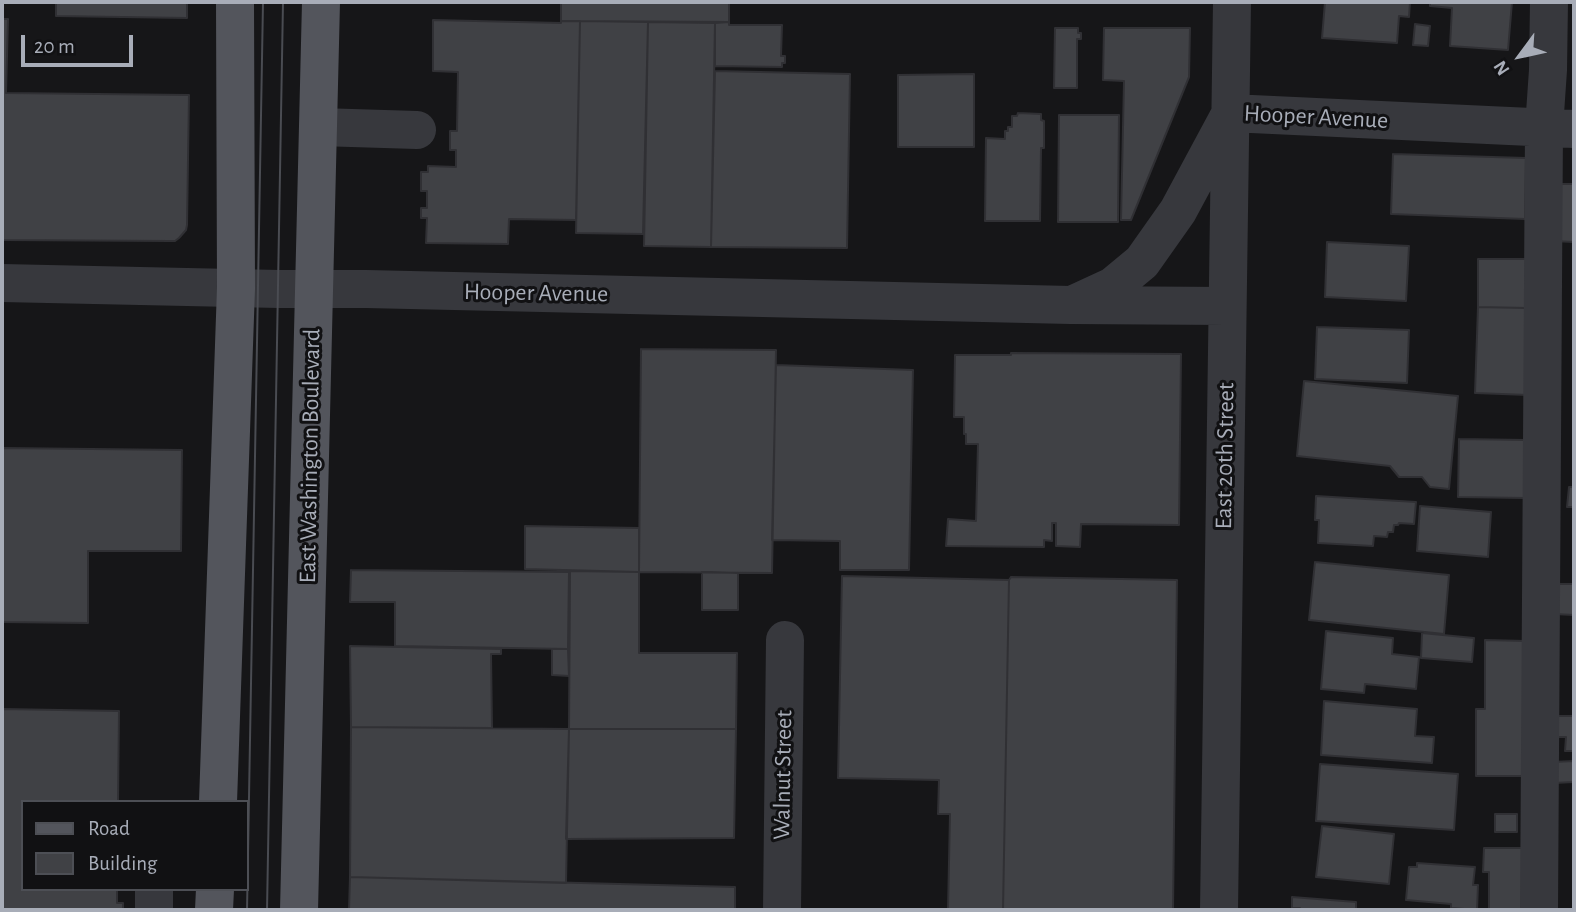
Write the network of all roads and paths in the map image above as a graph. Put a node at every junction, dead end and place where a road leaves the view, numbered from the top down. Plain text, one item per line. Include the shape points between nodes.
1 (236, 2) edge
2 (321, 2) edge
3 (1232, 2) edge
4 (1549, 2) edge
5 (1230, 113) junction
6 (318, 127) junction
7 (1559, 128) edge
8 (417, 130) dead end
9 (2, 283) edge
10 (236, 288) junction
11 (313, 288) junction
12 (1071, 305) junction
13 (1227, 306) junction
14 (785, 640) dead end
15 (218, 800) edge
16 (154, 891) edge
17 (215, 891) edge
18 (154, 910) edge
19 (214, 910) edge
20 (299, 910) edge
21 (782, 910) edge
22 (1219, 910) edge
23 (1539, 910) edge

1 - 10 main road
2 - 6 main road, East Washington Boulevard
3 - 5 street, East 20th Street
4 - 7 street via 1548,70
5 - 7 street, Hooper Avenue
5 - 12 street, Hooper Avenue via 1178,211 1142,262 1112,286
5 - 13 street, East 20th Street
6 - 8 street
6 - 11 main road, East Washington Boulevard
7 - 23 street
9 - 10 street, Hooper Avenue
10 - 11 street, Hooper Avenue
10 - 15 main road
11 - 12 street, Hooper Avenue
11 - 20 main road, East Washington Boulevard
12 - 13 street, Hooper Avenue
13 - 22 street, East 20th Street
14 - 21 street, Walnut Street
16 - 18 street
17 - 19 main road

